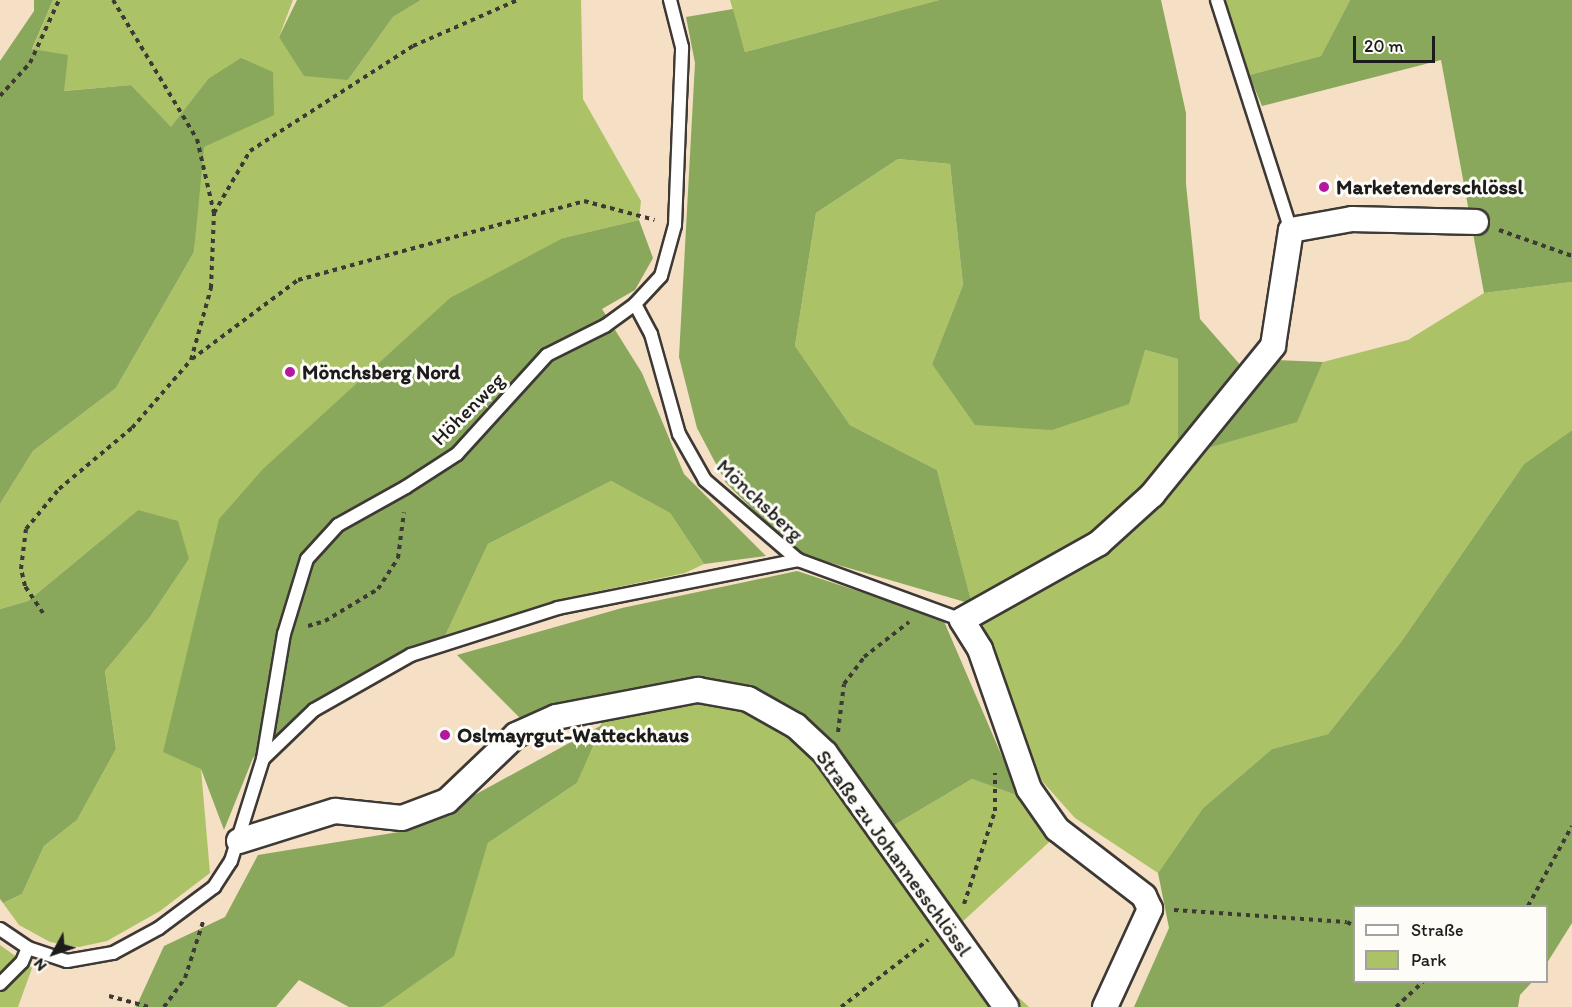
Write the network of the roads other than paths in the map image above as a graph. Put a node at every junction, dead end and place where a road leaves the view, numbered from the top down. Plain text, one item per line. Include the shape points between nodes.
1 (670, 0) edge
2 (1217, 0) edge
3 (1476, 222) road end
4 (1291, 230) junction
5 (635, 304) junction
6 (798, 560) junction
7 (962, 620) junction
8 (263, 759) junction
9 (239, 841) junction
10 (0, 928) edge
11 (28, 948) junction
12 (0, 984) edge
13 (1006, 1007) edge
14 (1105, 1007) edge

1 - 5 lane, Höhenweg via 682,47 675,225 661,276
2 - 4 lane
3 - 4 street via 1352,219
4 - 7 street via 1273,346 1152,495 1099,543
5 - 6 lane, Mönchsberg via 651,334 679,434 705,480
5 - 8 lane, Höhenweg via 605,326 547,355 457,454 338,525 307,559 284,634
6 - 7 lane, Mönchsberg
6 - 8 lane via 558,608 411,655 314,710
7 - 14 street via 980,649 1029,789 1057,829 1144,896 1150,909
8 - 9 lane, Höhenweg
9 - 11 lane, Höhenweg via 214,887 159,928 113,953 67,961
9 - 13 street, Straße zu Johannesschlössl via 335,811 402,818 447,801 516,735 546,722 698,690 748,699 796,726 820,748
10 - 11 lane
11 - 12 lane via 22,962

